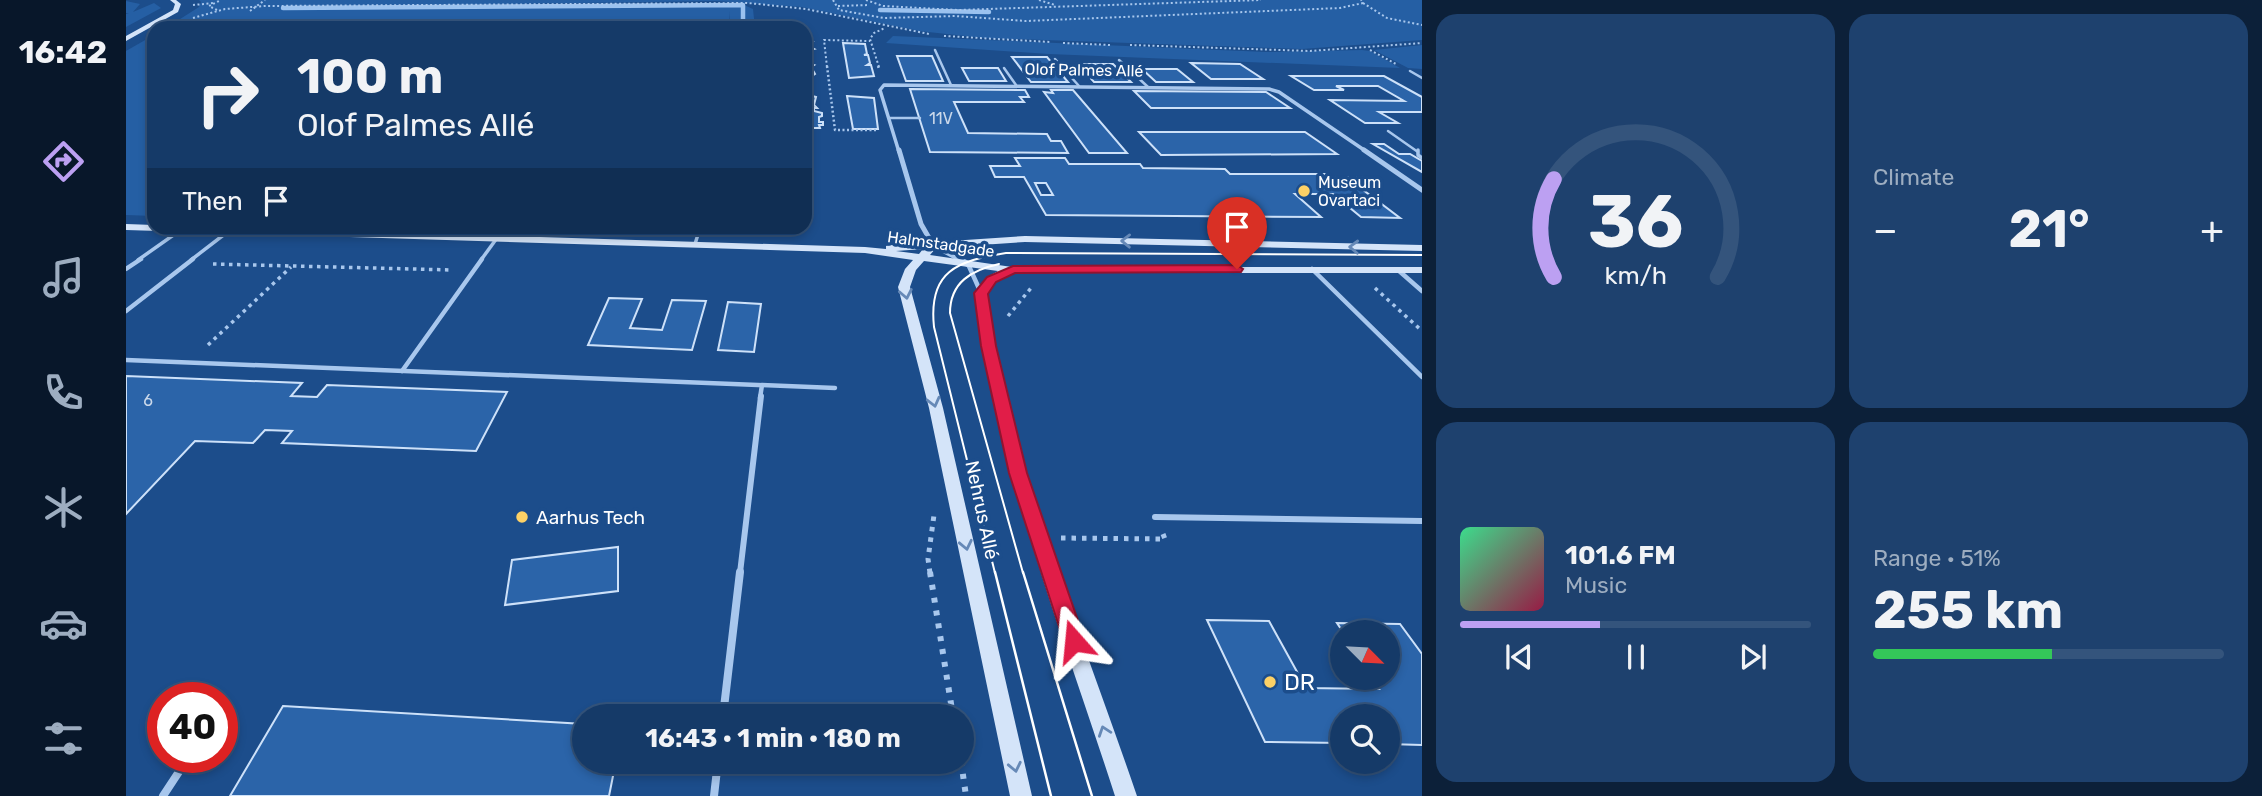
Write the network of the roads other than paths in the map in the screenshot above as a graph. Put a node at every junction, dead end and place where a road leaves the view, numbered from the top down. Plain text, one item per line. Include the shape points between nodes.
1 (173, 0) edge
2 (157, 21) edge
3 (147, 27) edge
4 (126, 39) edge
5 (935, 50) dead end
6 (1055, 59) dead end
7 (1119, 60) dead end
8 (1004, 68) dead end
9 (1410, 71) road end
10 (1422, 78) edge
11 (951, 85) junction
12 (1016, 85) junction
13 (1079, 86) junction
14 (1148, 87) junction
15 (890, 118) junction
16 (919, 118) dead end
17 (1388, 131) dead end
18 (1422, 158) edge
19 (1422, 190) edge
20 (126, 227) edge
21 (147, 228) edge
22 (174, 235) edge
23 (224, 235) edge
24 (397, 235) edge
25 (698, 235) edge
26 (497, 238) junction
27 (695, 244) junction
28 (933, 244) junction
29 (1422, 248) edge
30 (864, 250) junction
31 (923, 258) junction
32 (968, 264) junction
33 (126, 269) edge
34 (1312, 269) junction
35 (1013, 270) junction
36 (1397, 270) junction
37 (1422, 270) edge
38 (1422, 291) edge
39 (981, 293) junction
40 (126, 311) edge
41 (126, 360) edge
42 (402, 371) junction
43 (1422, 377) edge
44 (762, 385) junction
45 (835, 388) dead end
46 (1155, 517) road end
47 (1422, 521) edge
48 (724, 704) edge
49 (178, 773) edge
50 (717, 774) edge
51 (163, 796) edge
52 (714, 796) edge
53 (1021, 796) edge
54 (1126, 796) edge

1 - 2 street via 178,4 176,10
3 - 4 street
5 - 11 lane
6 - 13 lane
7 - 14 lane
8 - 12 lane
9 - 10 lane
11 - 12 street, Olof Palmes Allé
11 - 15 street, Olof Palmes Allé via 884,85 880,90
12 - 13 street, Olof Palmes Allé
13 - 14 street, Olof Palmes Allé
14 - 19 street, Olof Palmes Allé via 1279,92
15 - 16 lane
15 - 28 street via 911,197
17 - 18 lane via 1418,150
20 - 21 street, Halmstadgade
22 - 33 lane
23 - 40 lane
24 - 26 street, Halmstadgade
25 - 27 lane
26 - 27 street, Halmstadgade
26 - 42 lane
27 - 30 street, Halmstadgade
29 -> 28 street via 1025,239
28 - 30 street, Halmstadgade
28 - 31 street, Nehrus Allé
28 - 32 street
30 - 31 street, Halmstadgade
31 - 32 street, Halmstadgade
31 -> 53 street, Nehrus Allé via 907,274 904,287 936,408
32 - 35 street, Halmstadgade
32 - 39 lane
34 - 35 street
34 - 36 street
34 - 43 lane
35 - 39 street via 991,280
36 - 37 street
36 - 38 lane
54 -> 39 street via 1018,473 988,346
41 - 42 lane
42 - 44 lane
44 - 45 lane
44 - 48 lane
46 - 47 lane
49 - 51 lane
50 - 52 lane

